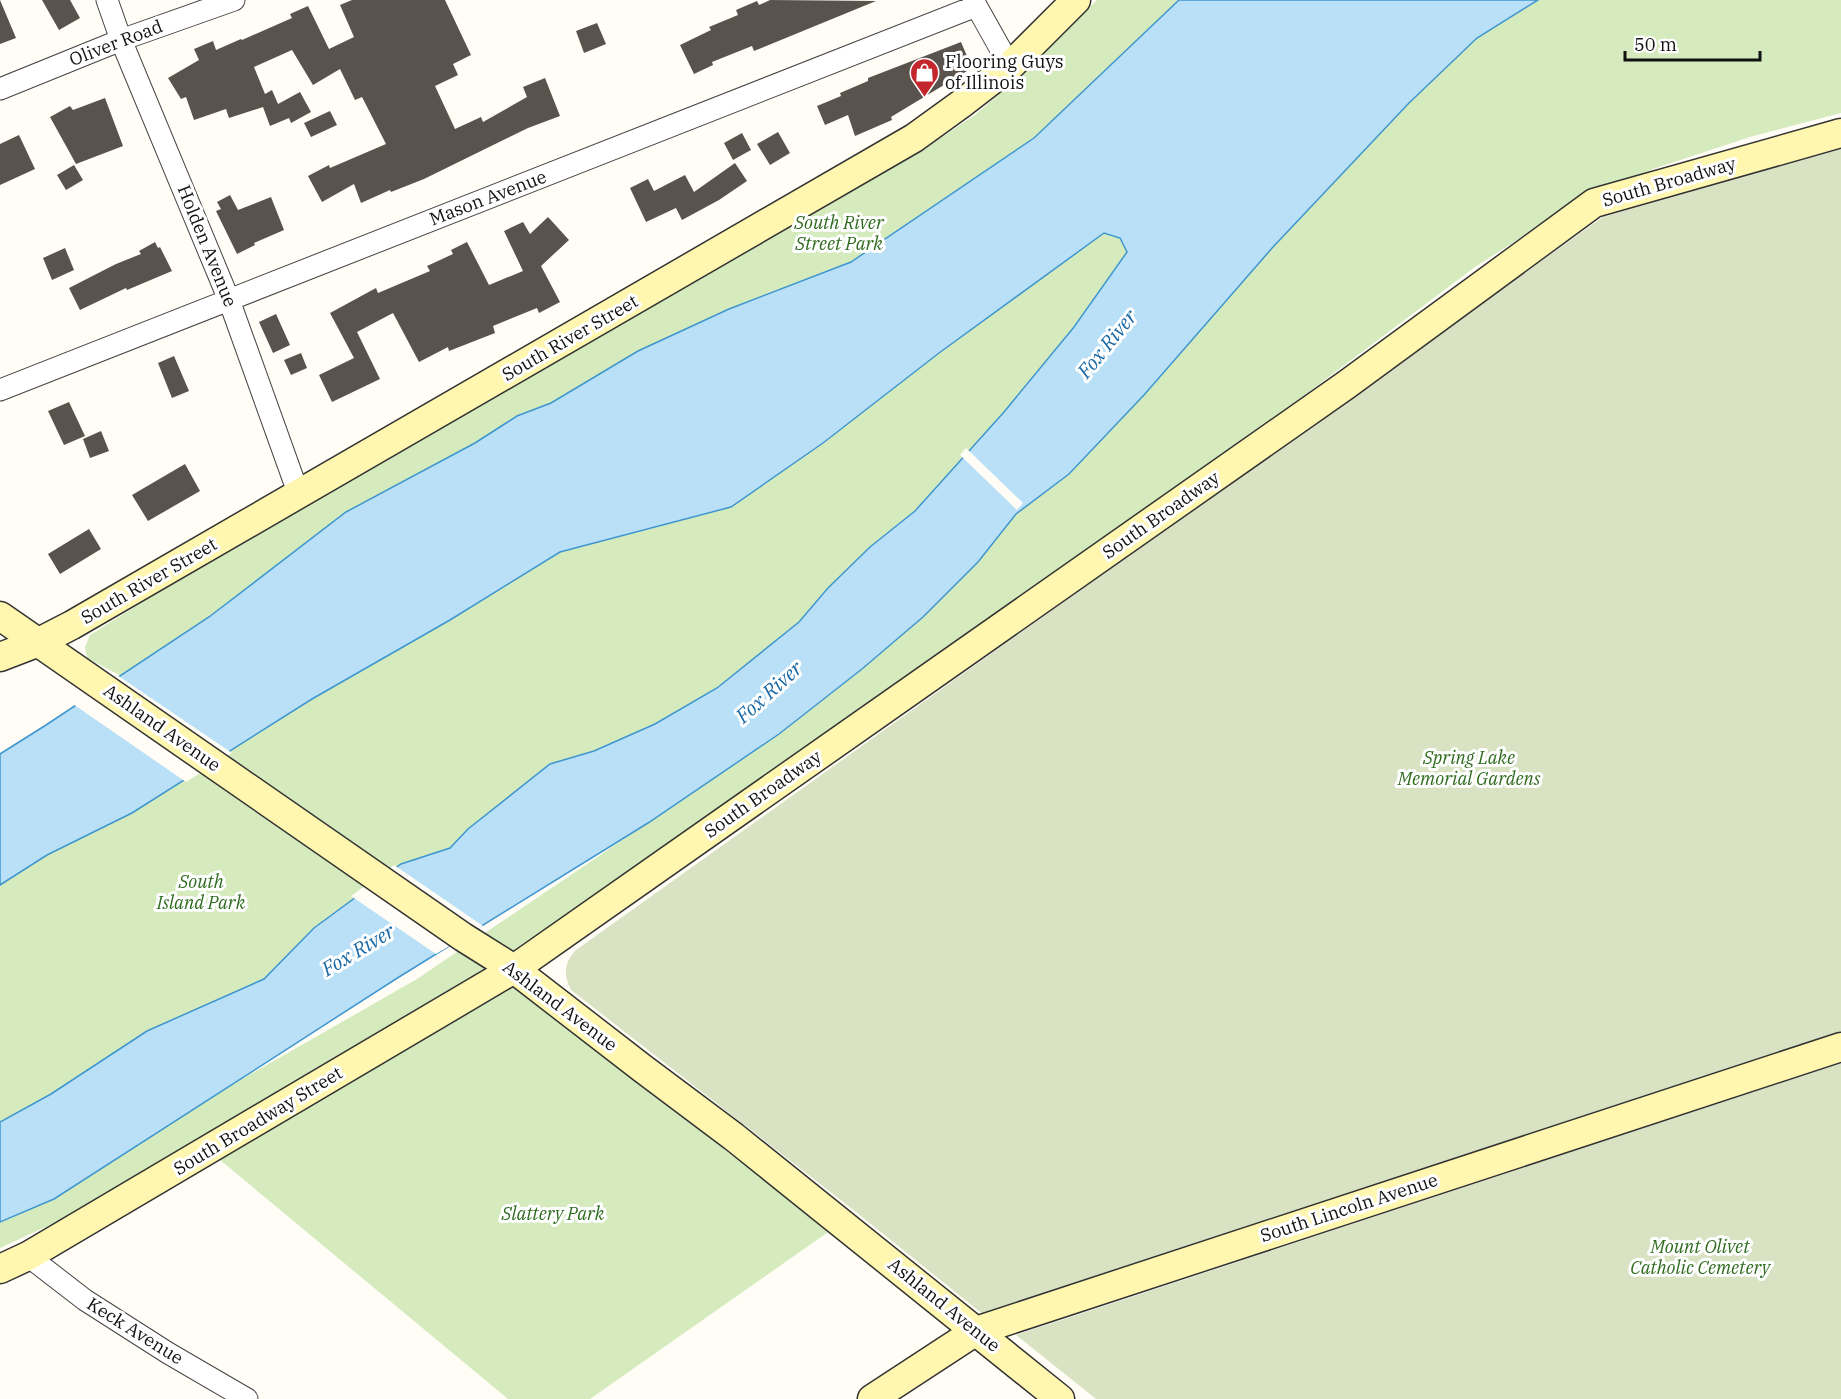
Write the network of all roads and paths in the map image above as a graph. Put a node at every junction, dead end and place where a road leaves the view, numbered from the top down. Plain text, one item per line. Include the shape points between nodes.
1 (107, 0) edge
2 (234, 0) edge
3 (1076, 0) edge
4 (974, 3) edge
5 (121, 40) junction
6 (1010, 66) junction
7 (0, 89) edge
8 (1841, 134) edge
9 (229, 300) junction
10 (0, 390) edge
11 (299, 495) junction
12 (0, 616) edge
13 (39, 642) junction
14 (0, 657) edge
15 (514, 969) junction
16 (1841, 1047) edge
17 (28, 1256) junction
18 (0, 1269) edge
19 (976, 1331) junction
20 (247, 1399) edge
21 (872, 1399) edge
22 (1060, 1399) edge

1 - 5 street, Holden Avenue
2 - 5 street, Oliver Road
3 - 6 street, South River Street
4 - 6 street
4 - 9 street, Mason Avenue
5 - 7 street, Oliver Road
5 - 9 street, Holden Avenue
6 - 11 street, South River Street via 914,138
8 - 15 street, South Broadway via 1594,203 1346,385
9 - 10 street, Mason Avenue
9 - 11 street, Holden Avenue
11 - 13 street, South River Street
12 - 13 street, Ashland Avenue
13 - 14 street, South River Street
13 - 15 street, Ashland Avenue
15 - 17 street, South Broadway Street
15 - 19 street, Ashland Avenue via 734,1137
16 - 19 street, South Lincoln Avenue
17 - 18 street, South Broadway Street
17 - 20 street, Keck Avenue via 85,1300
19 - 21 street, South Lincoln Avenue
19 - 22 street, Ashland Avenue

